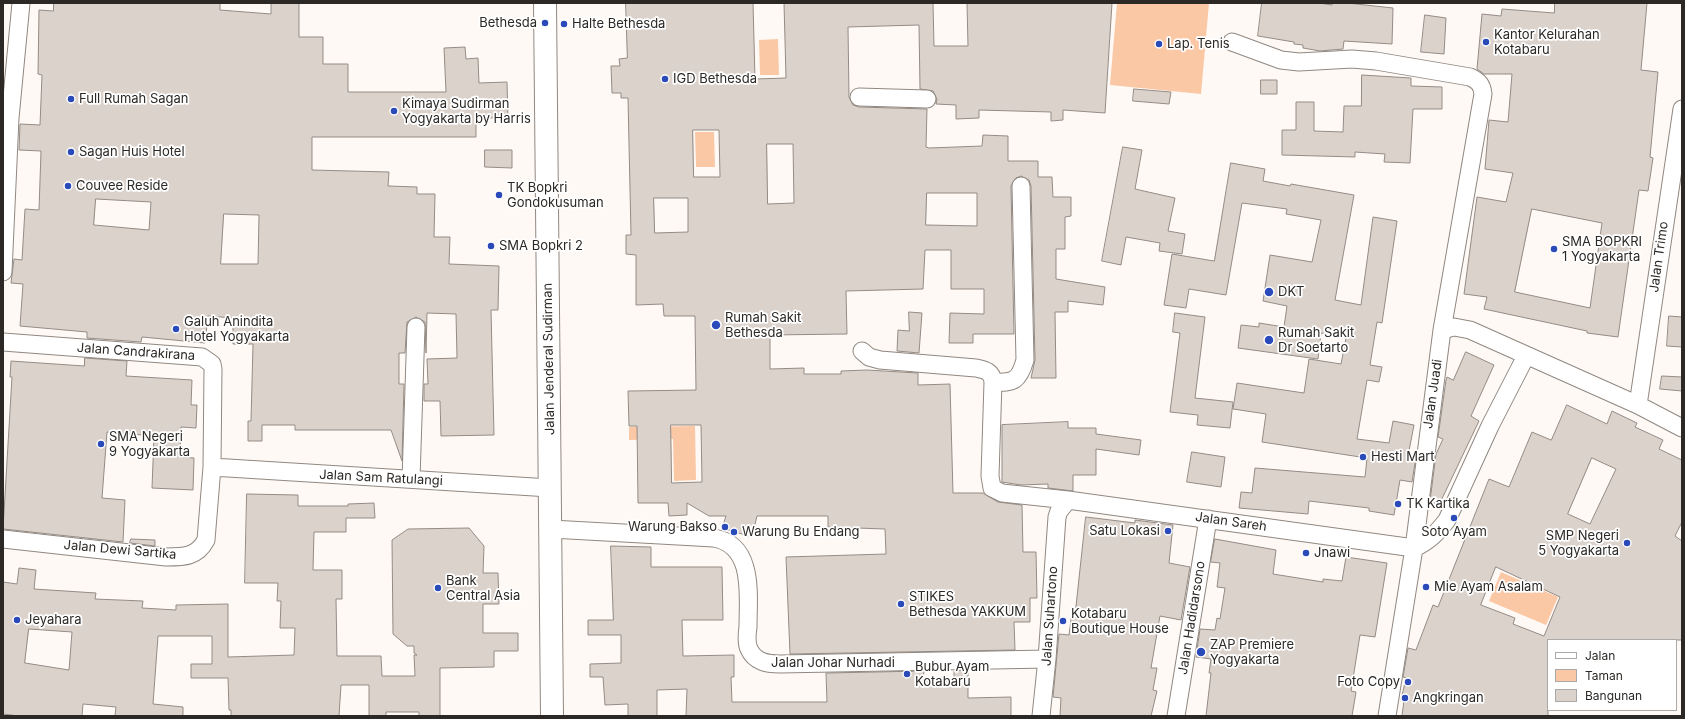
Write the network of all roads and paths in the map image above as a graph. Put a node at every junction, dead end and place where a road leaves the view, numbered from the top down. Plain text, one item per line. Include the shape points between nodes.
1 (22, 3) edge
2 (545, 3) edge
3 (1232, 42) dead end
4 (860, 96) dead end
5 (926, 99) dead end
6 (1682, 109) edge
7 (6, 118) edge
8 (1678, 162) edge
9 (1021, 186) dead end
10 (3, 272) edge
11 (416, 327) dead end
12 (1442, 330) junction
13 (3, 342) edge
14 (862, 351) dead end
15 (1526, 356) junction
16 (993, 382) junction
17 (1638, 405) junction
18 (1682, 428) edge
19 (212, 467) junction
20 (411, 480) junction
21 (550, 488) junction
22 (1068, 500) junction
23 (1208, 519) junction
24 (551, 530) junction
25 (3, 539) edge
26 (1414, 548) junction
27 (1047, 659) junction
28 (552, 716) edge
29 (1041, 716) edge
30 (1176, 716) edge
31 (1387, 716) edge

1 - 7 street
2 - 21 main road, Jalan Jenderal Sudirman
3 - 12 street, Jalan Juadi via 1281,60 1376,61 1470,77 1482,86 1483,94
4 - 5 street
6 - 8 street, Jalan Trimo
7 - 10 street
8 - 17 street, Jalan Trimo
9 - 16 street via 1025,360 1021,374 1014,380 1008,383
11 - 20 street
12 - 15 street via 1454,327 1470,330
12 - 26 street, Jalan Juadi
13 - 19 street, Jalan Candrakirana via 207,358 213,369
14 - 16 street via 869,357 880,360 976,368 990,372
15 - 17 street
15 - 26 street via 1490,426 1447,520 1437,534
16 - 22 street, Jalan Sareh via 990,476 992,488 1002,492
17 - 18 street
19 - 20 street, Jalan Sam Ratulangi
19 - 25 street, Jalan Dewi Sartika via 206,540 201,549 189,555 166,557
20 - 21 street, Jalan Sam Ratulangi
21 - 24 main road, Jalan Jenderal Sudirman
22 - 23 street, Jalan Sareh
22 - 27 street, Jalan Suhartono via 1057,517
23 - 26 street, Jalan Sareh
23 - 30 street, Jalan Hadidarsono
24 - 27 street, Jalan Johar Nurhadi via 714,538 727,542 740,556 747,576 749,649 764,663
24 - 28 main road, Jalan Jenderal Sudirman
26 - 31 street, Jalan Juadi
27 - 29 street, Jalan Suhartono

